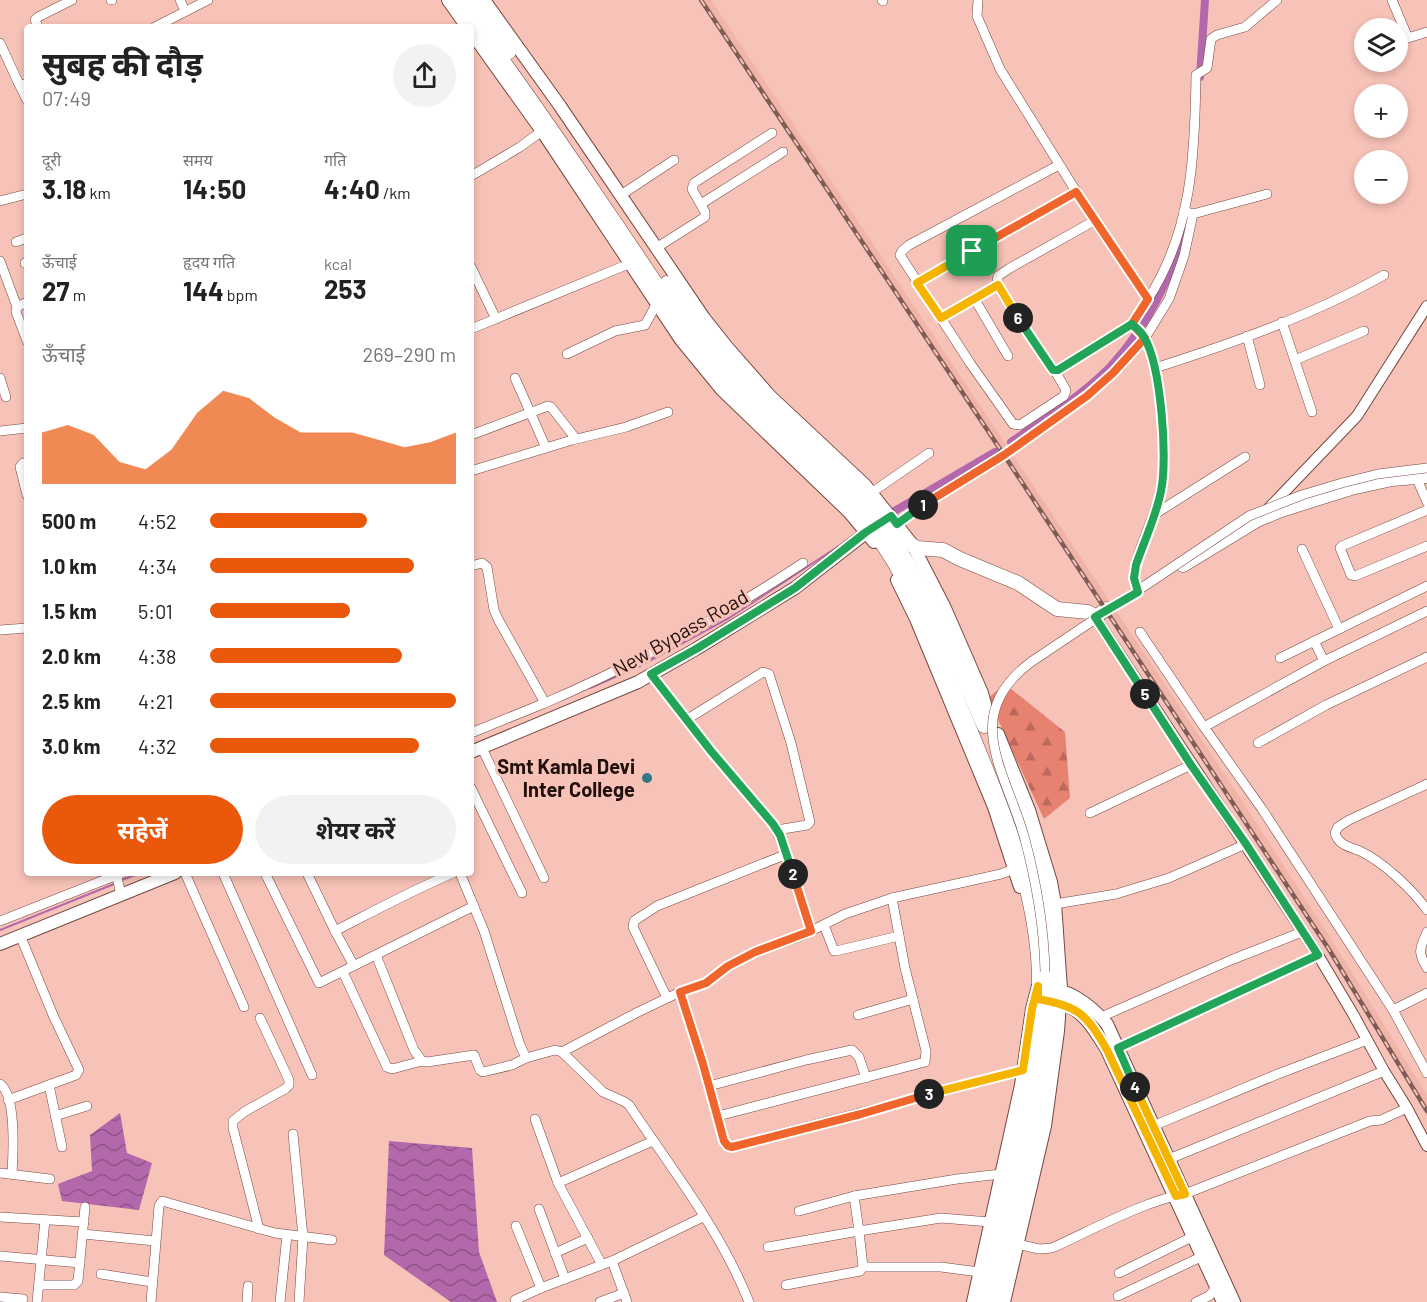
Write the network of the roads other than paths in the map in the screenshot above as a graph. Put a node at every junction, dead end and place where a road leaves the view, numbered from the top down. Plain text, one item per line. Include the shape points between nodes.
1 (72, 0) edge
2 (180, 0) edge
3 (208, 0) edge
4 (448, 0) edge
5 (459, 0) edge
6 (471, 0) edge
7 (484, 0) edge
8 (978, 0) edge
9 (1277, 0) edge
10 (1392, 0) edge
11 (185, 11) junction
12 (37, 24) edge
13 (164, 24) edge
14 (465, 24) edge
15 (1427, 32) edge
16 (474, 36) edge
17 (0, 43) edge
18 (22, 83) edge
19 (542, 132) junction
20 (772, 134) dead end
21 (783, 152) dead end
22 (674, 160) dead end
23 (1059, 165) junction
24 (474, 174) edge
25 (1076, 192) junction
26 (1266, 194) dead end
27 (24, 195) edge
28 (621, 195) junction
29 (0, 201) edge
30 (701, 204) junction
31 (1189, 212) junction
32 (1094, 221) junction
33 (24, 239) edge
34 (16, 242) dead end
35 (656, 248) junction
36 (0, 261) edge
37 (631, 263) junction
38 (474, 273) edge
39 (1384, 275) dead end
40 (917, 283) junction
41 (998, 285) junction
42 (974, 298) junction
43 (1148, 299) junction
44 (657, 303) junction
45 (24, 304) edge
46 (1427, 306) edge
47 (17, 307) junction
48 (941, 318) junction
49 (496, 319) junction
50 (1282, 322) junction
51 (1133, 325) junction
52 (474, 328) edge
53 (1364, 331) dead end
54 (24, 333) edge
55 (1247, 336) junction
56 (1144, 337) junction
57 (567, 354) dead end
58 (1008, 356) dead end
59 (1295, 360) junction
60 (1155, 368) junction
61 (1055, 371) junction
62 (0, 378) edge
63 (515, 378) dead end
64 (1260, 385) dead end
65 (6, 397) dead end
66 (530, 412) junction
67 (668, 412) dead end
68 (1312, 412) dead end
69 (24, 428) edge
70 (0, 431) edge
71 (474, 434) edge
72 (576, 439) junction
73 (546, 448) junction
74 (929, 453) dead end
75 (1245, 457) dead end
76 (24, 463) edge
77 (474, 470) edge
78 (1423, 474) edge
79 (24, 483) edge
80 (871, 493) junction
81 (1427, 502) edge
82 (1427, 510) edge
83 (1155, 514) junction
84 (1257, 520) junction
85 (883, 527) junction
86 (912, 544) junction
87 (1427, 546) edge
88 (1302, 549) dead end
89 (803, 563) dead end
90 (474, 565) edge
91 (1427, 586) edge
92 (1138, 592) junction
93 (759, 599) junction
94 (1427, 611) edge
95 (1095, 617) junction
96 (24, 628) edge
97 (1339, 628) junction
98 (0, 630) edge
99 (1140, 632) dead end
100 (1314, 641) junction
101 (1427, 657) edge
102 (1280, 658) dead end
103 (1324, 661) junction
104 (651, 674) junction
105 (545, 703) junction
106 (987, 711) dead end
107 (686, 720) junction
108 (984, 726) dead end
109 (1204, 727) junction
110 (474, 732) edge
111 (998, 734) dead end
112 (1258, 743) dead end
113 (477, 750) edge
114 (1191, 765) junction
115 (1007, 773) dead end
116 (1427, 784) edge
117 (474, 794) edge
118 (1090, 813) dead end
119 (777, 830) junction
120 (1246, 844) junction
121 (787, 854) junction
122 (1014, 869) junction
123 (153, 876) edge
124 (186, 876) edge
125 (224, 876) edge
126 (266, 876) edge
127 (308, 876) edge
128 (446, 876) edge
129 (461, 876) edge
130 (544, 878) dead end
131 (118, 880) edge
132 (522, 893) dead end
133 (892, 898) junction
134 (1055, 904) junction
135 (474, 906) junction
136 (0, 910) edge
137 (1427, 910) edge
138 (1, 921) edge
139 (824, 925) junction
140 (811, 931) junction
141 (1034, 931) junction
142 (335, 932) junction
143 (1302, 932) junction
144 (1427, 932) edge
145 (20, 935) junction
146 (899, 936) junction
147 (0, 944) edge
148 (376, 955) junction
149 (1318, 955) junction
150 (354, 966) junction
151 (1427, 968) edge
152 (343, 972) junction
153 (680, 992) junction
154 (1049, 993) junction
155 (1427, 993) edge
156 (667, 998) junction
157 (913, 999) junction
158 (244, 1007) dead end
159 (1394, 1010) junction
160 (858, 1014) dead end
161 (1101, 1017) junction
162 (260, 1018) dead end
163 (1107, 1038) junction
164 (1367, 1040) junction
165 (1118, 1048) junction
166 (562, 1052) junction
167 (526, 1058) junction
168 (422, 1061) junction
169 (1023, 1070) junction
170 (1384, 1071) junction
171 (1427, 1073) edge
172 (312, 1075) dead end
173 (866, 1078) junction
174 (0, 1084) edge
175 (49, 1085) junction
176 (709, 1086) junction
177 (9, 1100) junction
178 (87, 1106) dead end
179 (1407, 1108) junction
180 (55, 1116) junction
181 (718, 1116) junction
182 (535, 1119) dead end
183 (1153, 1126) junction
184 (293, 1134) dead end
185 (653, 1141) junction
186 (1427, 1146) edge
187 (62, 1147) dead end
188 (1168, 1159) junction
189 (0, 1173) edge
190 (12, 1174) junction
191 (1001, 1174) junction
192 (50, 1179) dead end
193 (558, 1183) junction
194 (1180, 1195) junction
195 (854, 1196) junction
196 (85, 1207) dead end
197 (539, 1209) dead end
198 (799, 1211) dead end
199 (0, 1217) edge
200 (703, 1217) junction
201 (45, 1220) junction
202 (84, 1222) junction
203 (990, 1222) junction
204 (516, 1226) dead end
205 (259, 1229) junction
206 (859, 1231) junction
207 (83, 1234) junction
208 (287, 1235) junction
209 (1194, 1236) junction
210 (303, 1237) junction
211 (588, 1239) junction
212 (332, 1240) dead end
213 (155, 1241) junction
214 (1017, 1244) junction
215 (768, 1247) dead end
216 (555, 1253) junction
217 (0, 1256) edge
218 (1203, 1256) junction
219 (41, 1259) junction
220 (80, 1263) junction
221 (607, 1263) junction
222 (863, 1267) junction
223 (980, 1272) junction
224 (1119, 1273) dead end
225 (100, 1274) dead end
226 (565, 1279) junction
227 (152, 1282) junction
228 (39, 1285) junction
229 (786, 1285) dead end
230 (248, 1286) dead end
231 (1217, 1287) junction
232 (541, 1288) junction
233 (1118, 1296) dead end
234 (626, 1298) edge
235 (5, 1299) edge
236 (22, 1299) dead end
237 (515, 1300) dead end
238 (745, 1301) edge
239 (37, 1302) edge
240 (151, 1302) edge
241 (247, 1302) edge
242 (280, 1302) edge
243 (299, 1302) edge
244 (600, 1302) edge
245 (973, 1302) edge
246 (984, 1302) edge
247 (994, 1302) edge
248 (1004, 1302) edge
249 (1196, 1302) edge
250 (1223, 1302) edge
251 (1234, 1302) edge

1 - 12 street via 38,17
2 - 11 street
3 - 11 street
4 - 14 main road
5 - 85 main road via 723,374 758,412
6 - 85 main road via 724,361 758,399 861,496
7 - 28 main road
8 - 23 street via 977,16 1000,69
9 - 31 street via 1245,27 1212,37 1207,68 1196,75
10 - 15 street via 1408,38
11 - 13 street
16 - 19 main road
17 - 18 street
19 - 24 street
19 - 37 main road
20 - 30 street via 694,183 692,189
21 - 30 street
22 - 28 street
23 - 25 street
23 - 40 street via 904,249 901,259
25 - 32 street
25 - 40 street
26 - 31 street
27 - 29 street
28 - 35 main road
30 - 35 street via 706,214 702,220
31 - 43 street via 1171,258
31 - 56 street via 1184,256 1169,299
32 - 41 street via 998,276
32 - 43 street
33 - 34 street
35 - 80 main road via 734,355 770,396
36 - 47 street
37 - 44 main road
37 - 49 street
38 - 49 street
39 - 50 street via 1350,294
40 - 48 street
41 - 42 street
41 - 61 street
42 - 48 street
42 - 58 street
43 - 51 street
44 - 57 street via 645,325 615,331
44 - 85 main road via 722,390 849,512
45 - 47 street
46 - 84 street via 1357,416
47 - 54 street
48 - 61 street via 1016,426 1064,396 1066,390
49 - 52 street
50 - 55 street
50 - 59 street
51 - 56 street
51 - 61 street
53 - 59 street
55 - 60 street
55 - 64 street
56 - 60 street
56 - 85 street via 1087,396 1004,455
59 - 68 street
60 - 83 street via 1163,473
62 - 65 street
63 - 66 street
66 - 71 street
66 - 72 street via 551,407
66 - 73 street
67 - 72 street
69 - 70 street
72 - 73 street
73 - 77 street
74 - 80 street
75 - 83 street
76 - 79 street via 20,467
78 - 81 street
78 - 84 main road via 1351,488
78 - 154 street, bridge via 1386,472 1302,495 1249,516 1031,662 1008,682 993,713 992,746 1023,835 1036,888
80 - 85 main road
82 - 87 street via 1340,548 1351,575 1355,576
83 - 92 street via 1136,565
84 - 92 main road
85 - 86 main road
85 - 93 main road, New Bypass Road via 795,588
85 - 108 main road via 931,605
85 - 122 main road via 894,574 994,807
85 - 141 main road via 994,789 1016,849
86 - 95 main road via 943,550 1018,583 1057,609 1082,611
86 - 106 main road via 949,617
88 - 97 street
89 - 93 street
90 - 105 street via 482,563 487,567 494,610
91 - 97 street
92 - 95 main road
93 - 104 main road, New Bypass Road
93 - 105 street via 610,675
94 - 103 street
95 - 114 street
96 - 98 street
97 - 100 street
99 - 109 street
100 - 102 street
100 - 103 street
101 - 112 street via 1326,705
103 - 109 street
104 - 107 street
104 - 113 main road, New Bypass Road
105 - 110 street
107 - 119 street
107 - 119 street via 763,672 769,674 810,822
109 - 159 street
111 - 134 main road via 1029,810
113 - 130 street
114 - 118 street
114 - 120 street
115 - 154 main road via 1032,836 1048,910 1053,971
116 - 137 street via 1349,820 1335,833 1340,842 1383,866
117 - 132 street
119 - 121 street
120 - 134 street via 1169,878 1116,894
120 - 143 street
121 - 140 street
121 - 156 street via 657,906 634,921 633,927
122 - 133 street
122 - 141 main road
123 - 131 main road
124 - 158 street
125 - 172 street
126 - 152 street via 317,982
127 - 142 street
128 - 142 street
129 - 135 street
131 - 138 street
131 - 145 main road
133 - 139 street
133 - 146 street
134 - 154 main road
135 - 148 street
135 - 167 street
136 - 138 street
139 - 140 street
139 - 146 street via 834,951
140 - 153 street via 755,952 706,983
141 - 154 main road
142 - 150 street
143 - 149 street
143 - 161 street
144 - 151 street via 1420,955
145 - 147 main road
145 - 175 street via 79,1070 76,1075
146 - 157 street
148 - 150 street
148 - 168 street
149 - 164 street
149 - 165 street
150 - 152 street
152 - 168 street via 387,1067
153 - 156 street
153 - 176 street
154 - 161 main road via 1082,1001
154 - 163 main road via 1079,1012
154 - 169 main road via 1032,1009
154 - 214 main road via 1058,1031 1045,1126
154 - 246 main road via 1038,1027 1030,1086
154 - 247 main road via 1041,1088
155 - 159 street
156 - 166 street
157 - 160 street
157 - 173 street via 926,1051 925,1062
159 - 171 street
161 - 163 main road
162 - 205 street via 289,1085 233,1121
163 - 165 main road
163 - 194 main road
164 - 170 street
164 - 183 street
165 - 183 main road
166 - 167 street via 555,1050
166 - 185 street via 603,1092 625,1102
167 - 168 street via 483,1072 474,1055
169 - 181 street via 732,1147 724,1141
169 - 191 main road
170 - 179 street
170 - 188 street
173 - 176 street via 859,1057 852,1050
173 - 181 street
174 - 177 street
175 - 177 street
175 - 180 street
176 - 181 street
177 - 190 street
178 - 180 street
179 - 186 street
179 - 194 street
180 - 187 street
182 - 193 street
183 - 188 main road
184 - 210 street
185 - 193 street
185 - 200 street
188 - 194 main road
189 - 190 street
190 - 192 street
191 - 195 street
191 - 203 main road
193 - 211 street
194 - 209 main road
194 - 214 street via 1052,1248
194 - 251 main road
195 - 198 street
195 - 206 street
196 - 202 street
197 - 216 street
199 - 201 street
200 - 221 street
200 - 238 street via 740,1279
201 - 202 street
201 - 219 street
202 - 207 street
203 - 206 street via 941,1218
203 - 223 main road
204 - 232 street
205 - 208 street
205 - 213 street via 162,1201
206 - 215 street
206 - 222 street
207 - 213 street
207 - 220 street
208 - 210 street
208 - 242 street
209 - 218 main road
209 - 224 street
210 - 212 street
210 - 243 street
211 - 216 street
211 - 221 street
213 - 227 street
214 - 248 main road
216 - 226 street
217 - 219 street
218 - 231 main road
218 - 233 street
219 - 220 street
219 - 228 street
220 - 228 street via 77,1283
221 - 226 street
221 - 234 street
222 - 223 street via 933,1266
222 - 229 street via 860,1271
223 - 245 main road
225 - 227 street
226 - 232 street
227 - 240 street
228 - 239 street
230 - 241 street
231 - 249 street
231 - 250 main road
232 - 237 street
234 - 244 street
235 - 236 street

